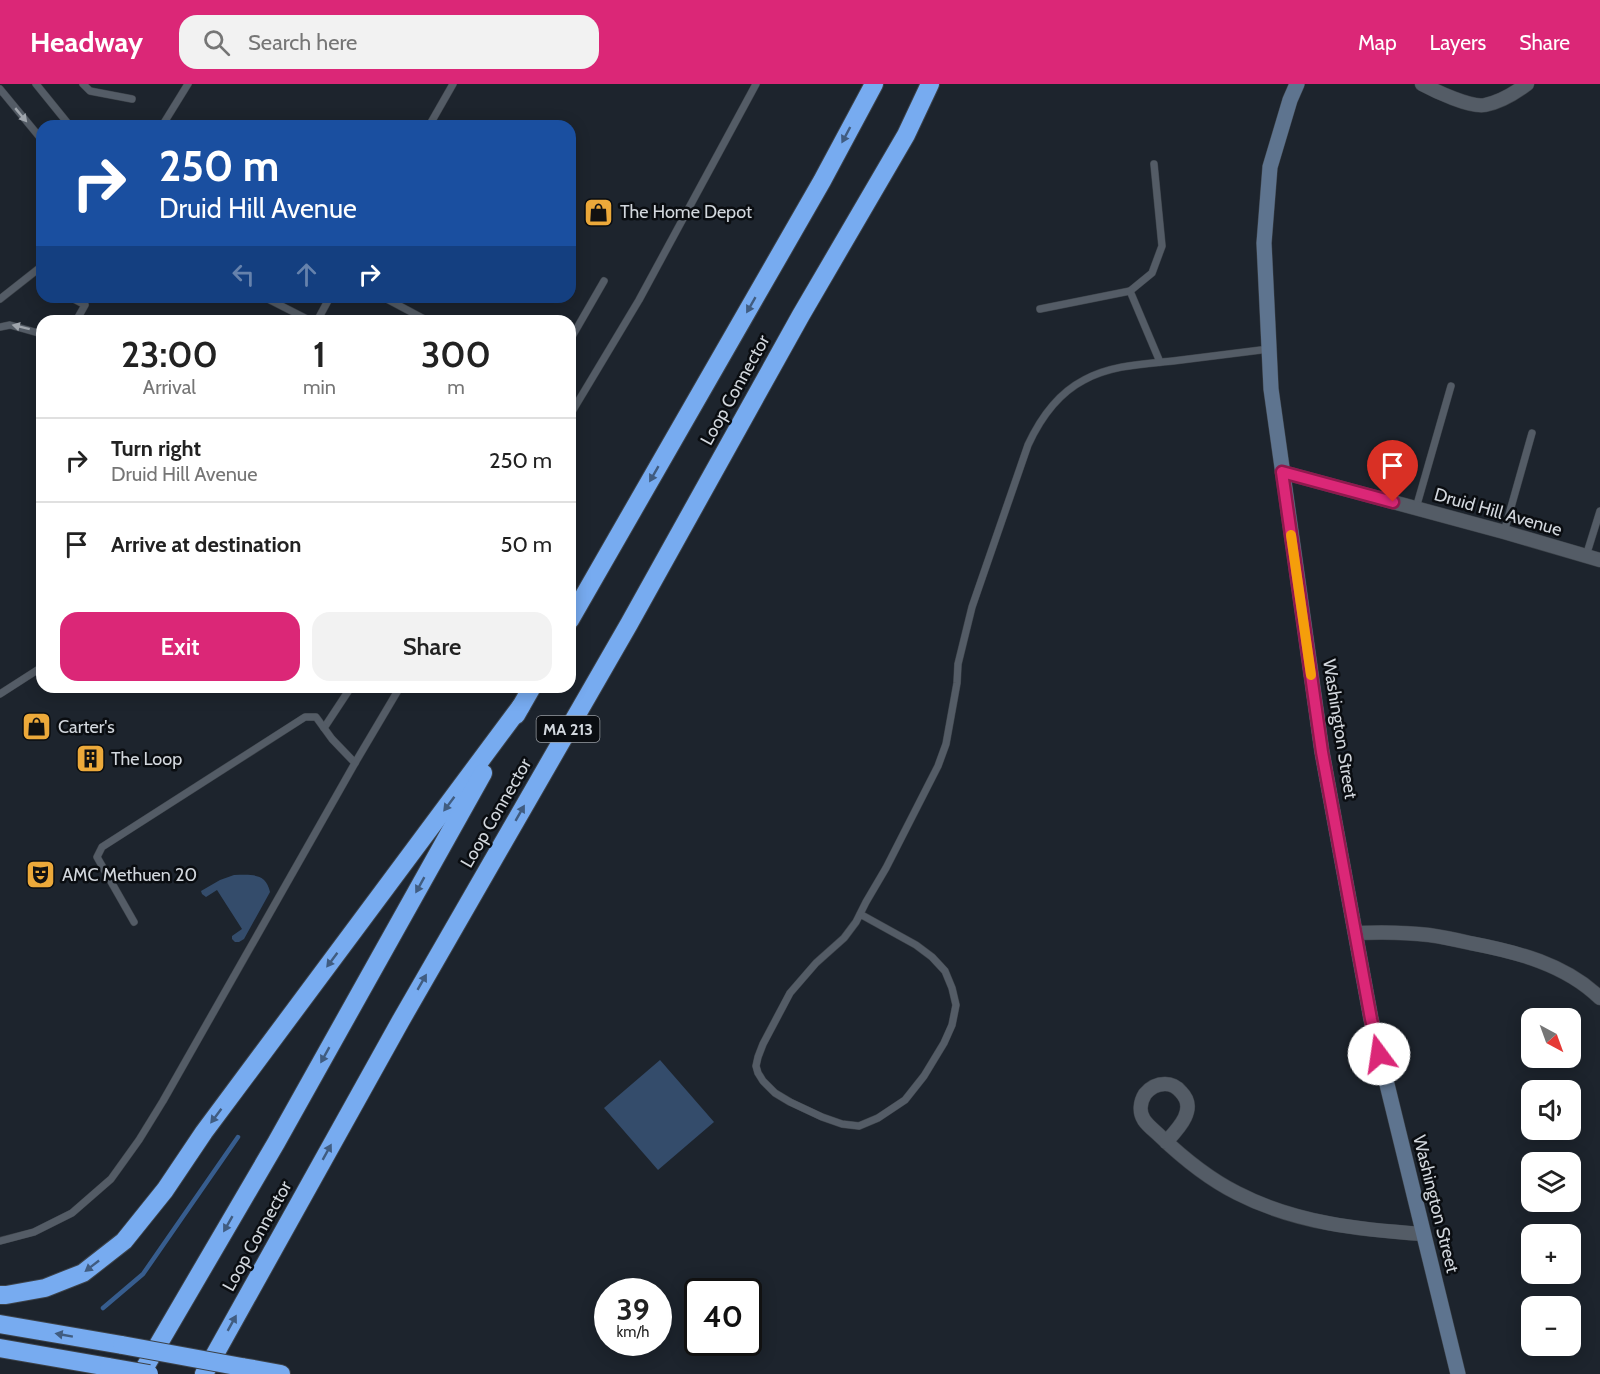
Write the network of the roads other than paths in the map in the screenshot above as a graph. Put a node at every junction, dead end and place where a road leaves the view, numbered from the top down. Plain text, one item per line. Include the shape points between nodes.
1 (36, 84) edge
2 (83, 84) edge
3 (188, 84) edge
4 (453, 84) edge
5 (756, 84) edge
6 (874, 84) edge
7 (930, 84) edge
8 (1297, 84) edge
9 (1422, 84) edge
10 (1527, 84) edge
11 (0, 89) edge
12 (132, 99) dead end
13 (65, 120) edge
14 (166, 120) edge
15 (432, 120) edge
16 (36, 133) edge
17 (1154, 164) dead end
18 (36, 271) edge
19 (604, 281) dead end
20 (1130, 291) junction
21 (0, 299) edge
22 (81, 303) edge
23 (276, 303) edge
24 (394, 303) edge
25 (1040, 309) dead end
26 (79, 315) edge
27 (299, 315) edge
28 (417, 315) edge
29 (0, 327) edge
30 (576, 330) edge
31 (36, 332) edge
32 (1269, 349) junction
33 (1160, 362) junction
34 (1451, 386) dead end
35 (576, 405) edge
36 (1532, 433) dead end
37 (1282, 472) junction
38 (1416, 508) junction
39 (1600, 511) edge
40 (1504, 532) junction
41 (1586, 556) junction
42 (1600, 560) edge
43 (576, 610) edge
44 (36, 671) edge
45 (347, 693) edge
46 (396, 693) edge
47 (529, 693) edge
48 (0, 694) edge
49 (521, 706) junction
50 (324, 728) junction
51 (355, 763) junction
52 (860, 914) junction
53 (134, 922) dead end
54 (1355, 933) junction
55 (1600, 998) edge
56 (1166, 1142) dead end
57 (1424, 1234) junction
58 (0, 1241) edge
59 (0, 1295) edge
60 (0, 1324) edge
61 (0, 1348) edge
62 (141, 1374) edge
63 (149, 1374) edge
64 (204, 1374) edge
65 (281, 1374) edge
66 (1458, 1374) edge

1 - 13 lane
2 - 12 lane via 90,91
3 - 14 lane
4 - 15 lane
5 - 35 lane via 639,300
6 -> 43 highway, Loop Connector
64 -> 7 highway, Loop Connector / MA 213 via 906,135
8 - 32 street, Washington Street via 1270,167 1264,243
9 - 10 street via 1482,106
11 -> 16 lane
17 - 20 lane via 1162,246 1152,273
18 - 21 lane
19 - 30 lane
20 - 25 lane
20 - 33 lane
22 - 26 lane via 85,305
23 - 27 lane
24 - 28 lane
31 -> 29 lane via 10,324
32 - 33 lane
32 - 37 street, Washington Street
33 - 52 lane via 1117,368 1084,379 1056,401 1035,431 972,607 939,766
34 - 38 lane
36 - 40 lane
37 - 38 street, Druid Hill Avenue
37 - 54 street, Washington Street via 1322,752
38 - 40 street, Druid Hill Avenue
39 - 41 lane
40 - 41 street, Druid Hill Avenue
41 - 42 street, Druid Hill Avenue
44 - 48 lane
45 - 50 lane
46 - 51 lane
47 - 49 highway, Loop Connector / MA 213
49 -> 59 highway via 124,1241 82,1274 45,1288
49 -> 62 highway, Loop Connector / MA 213 via 276,1143
50 - 51 lane
50 - 53 lane via 316,717 305,717 102,847 97,857
51 - 58 lane via 163,1101 111,1179 72,1213 34,1232
52 - 52 lane via 844,938 790,993 756,1066 763,1081 790,1102 822,1118 859,1126 905,1100 945,1043 956,1005 945,971 933,957
54 - 55 street via 1430,935 1505,950 1558,968
54 - 57 street, Washington Street via 1371,1019
56 - 57 street via 1218,1182 1260,1203 1348,1227
57 - 66 street, Washington Street
65 -> 60 highway, bridge
61 - 63 highway, bridge

